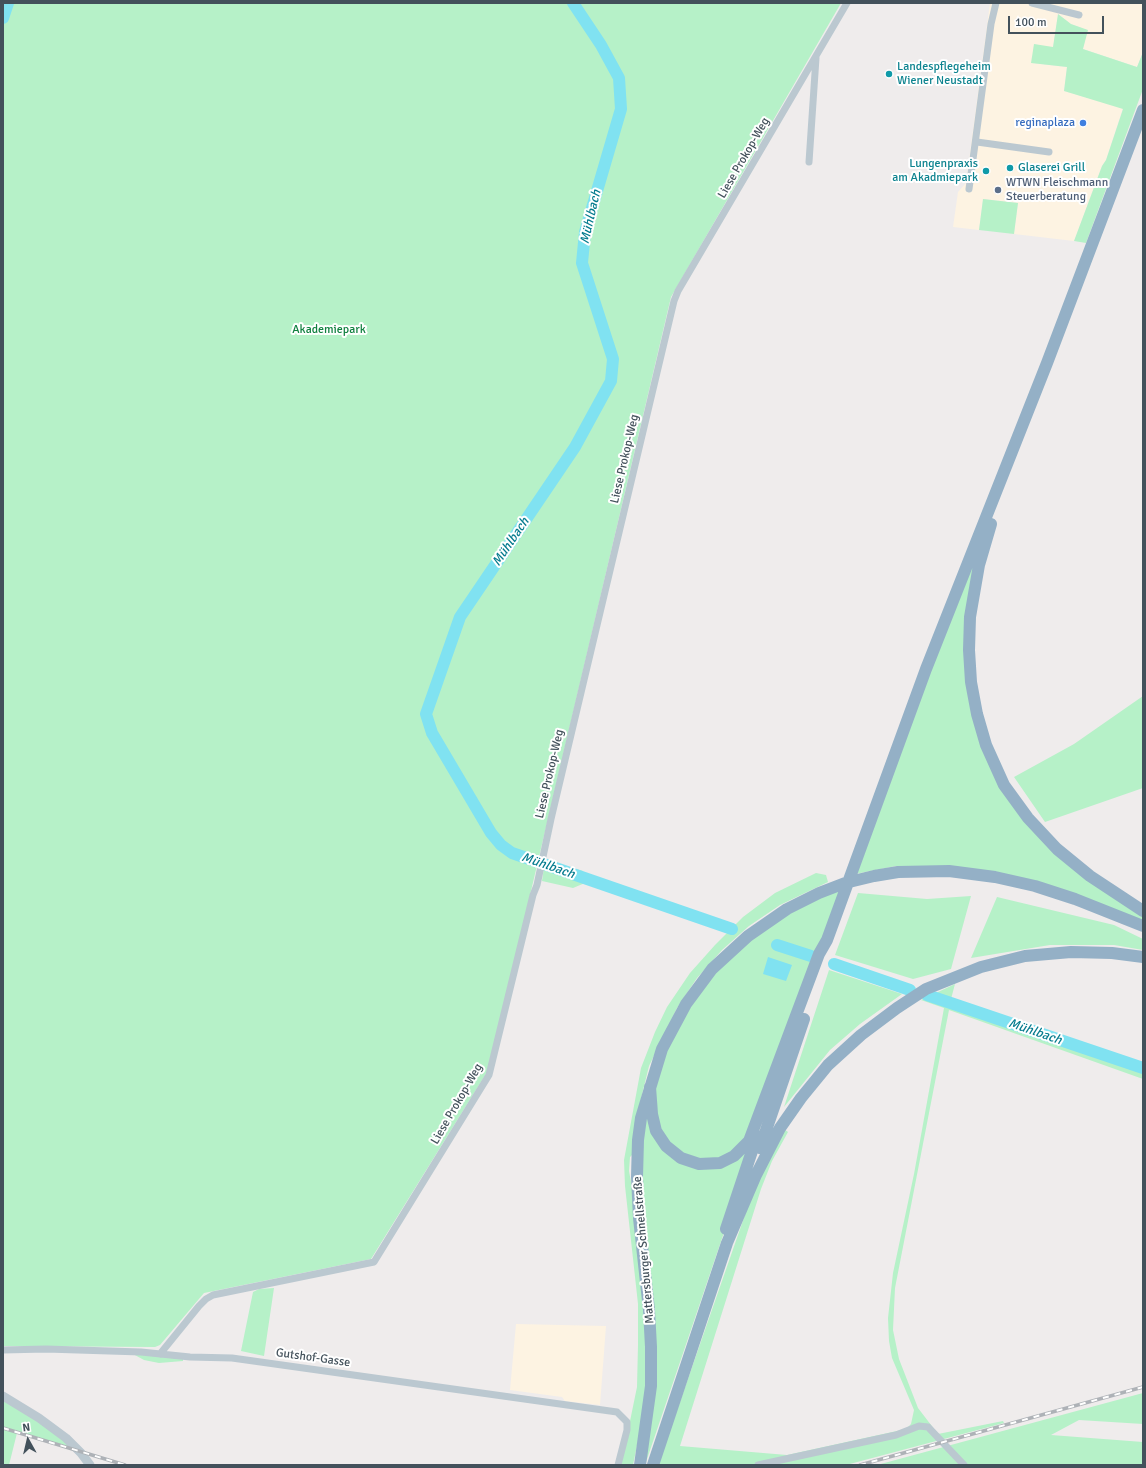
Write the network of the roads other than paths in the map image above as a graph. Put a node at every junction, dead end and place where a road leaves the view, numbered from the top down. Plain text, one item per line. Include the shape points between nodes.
1 (847, 3) edge
2 (996, 3) edge
3 (1032, 3) edge
4 (1079, 15) dead end
5 (816, 58) junction
6 (1142, 114) edge
7 (977, 142) junction
8 (1049, 152) dead end
9 (809, 162) dead end
10 (969, 189) dead end
11 (1047, 363) junction
12 (1143, 910) edge
13 (1143, 926) edge
14 (827, 940) junction
15 (1143, 957) edge
16 (803, 998) junction
17 (650, 1087) junction
18 (727, 1243) junction
19 (3, 1350) edge
20 (160, 1354) junction
21 (3, 1396) edge
22 (90, 1465) edge
23 (618, 1465) edge
24 (640, 1465) edge
25 (646, 1465) edge
26 (653, 1465) edge
27 (758, 1465) edge
28 (964, 1465) edge

1 - 5 street, Liese Prokop-Weg
2 - 7 street via 991,24
3 - 4 street
5 - 9 street, Liese Prokop-Weg
5 - 20 street, Liese Prokop-Weg via 674,301 543,859 489,1075 374,1262 214,1295 199,1306
6 - 11 highway
7 - 8 street
7 - 10 street
11 - 12 highway via 979,565 970,617 970,682 986,745 1004,785 1028,818 1057,849 1090,876
11 - 14 highway via 926,669
13 - 17 highway, Mattersburger Schnellstraße via 1035,886 996,877 949,871 898,872 864,878 819,893 787,909 755,930 712,969 672,1028 658,1059
14 - 16 highway via 819,954
14 - 18 highway via 826,956
15 - 18 highway via 1093,952 1025,956 981,967 926,990 879,1020 828,1066 780,1128 762,1160
16 - 17 highway via 752,1135 734,1156 706,1164 686,1160 670,1150 654,1126
16 - 25 highway
17 - 24 highway, Mattersburger Schnellstraße via 638,1140 639,1218 651,1347 651,1386
18 - 26 highway
19 - 20 street, Gutshof-Gasse via 46,1349
20 - 23 street, Gutshof-Gasse via 232,1358 617,1412 627,1422
21 - 22 street via 66,1438
27 - 28 street via 896,1435 919,1426 928,1427

